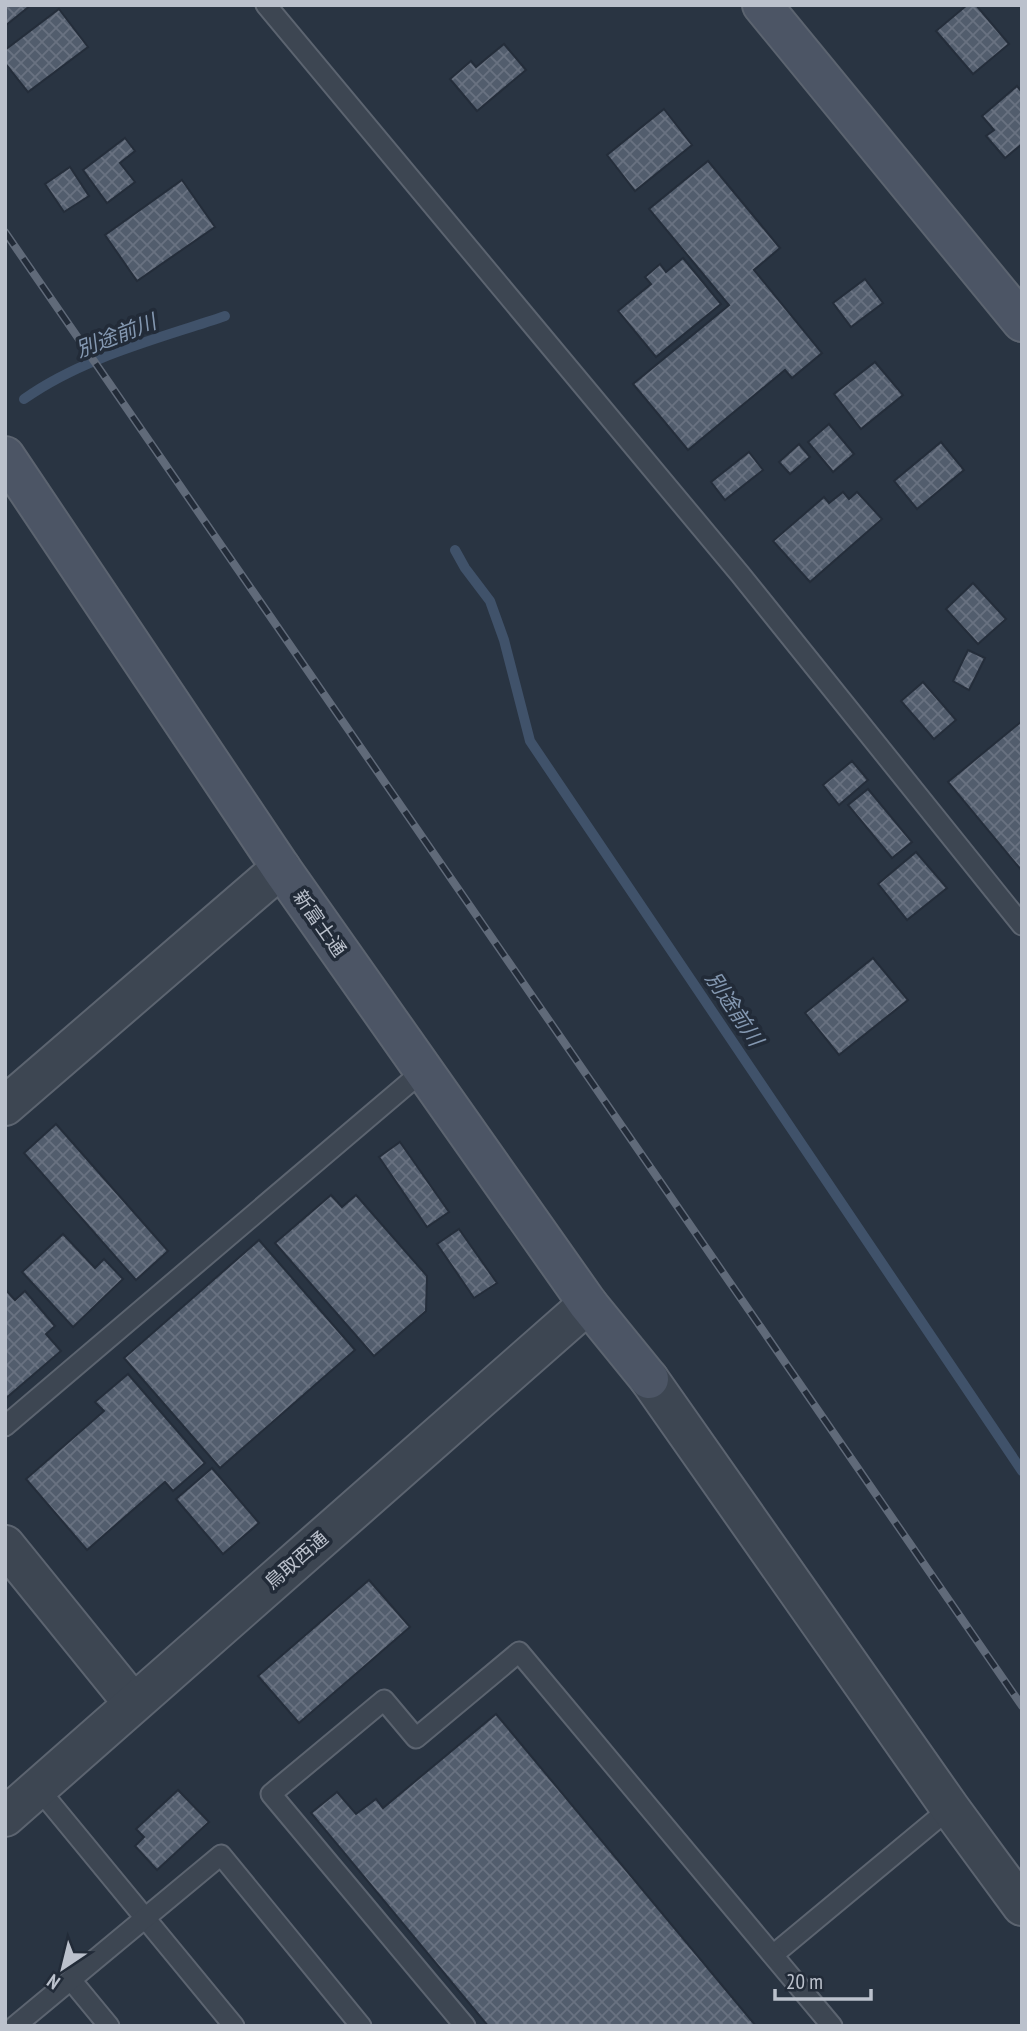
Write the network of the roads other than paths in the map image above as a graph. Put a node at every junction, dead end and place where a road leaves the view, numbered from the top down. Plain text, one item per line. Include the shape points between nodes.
1 (266, 5) edge
2 (762, 5) edge
3 (1022, 322) edge
4 (5, 456) edge
5 (281, 868) junction
6 (1022, 925) edge
7 (424, 1070) junction
8 (5, 1106) edge
9 (588, 1304) junction
10 (5, 1426) edge
11 (5, 1545) edge
12 (134, 1703) junction
13 (38, 1787) junction
14 (950, 1808) junction
15 (5, 1817) edge
16 (1022, 1906) edge
17 (144, 1917) junction
18 (773, 1955) junction
19 (71, 1980) junction
20 (15, 2026) edge
21 (109, 2026) edge
22 (234, 2026) edge
23 (361, 2026) edge
24 (465, 2026) edge
25 (832, 2026) edge

1 - 6 lane via 740,574
2 - 3 street
4 - 5 street, 新富士通
5 - 7 street, 新富士通
5 - 8 street
7 - 9 street, 新富士通
7 - 10 lane
9 - 12 street, 鳥取西通
9 - 14 street, 新富士通 via 649,1379
11 - 12 street
12 - 13 street, 鳥取西通
13 - 15 street, 鳥取西通
13 - 17 lane
14 - 16 street
14 - 18 lane
17 - 19 lane
17 - 22 lane
17 - 23 lane via 221,1855
18 - 24 lane via 519,1652 416,1738 384,1700 271,1794
18 - 25 lane
19 - 20 lane
19 - 21 lane

